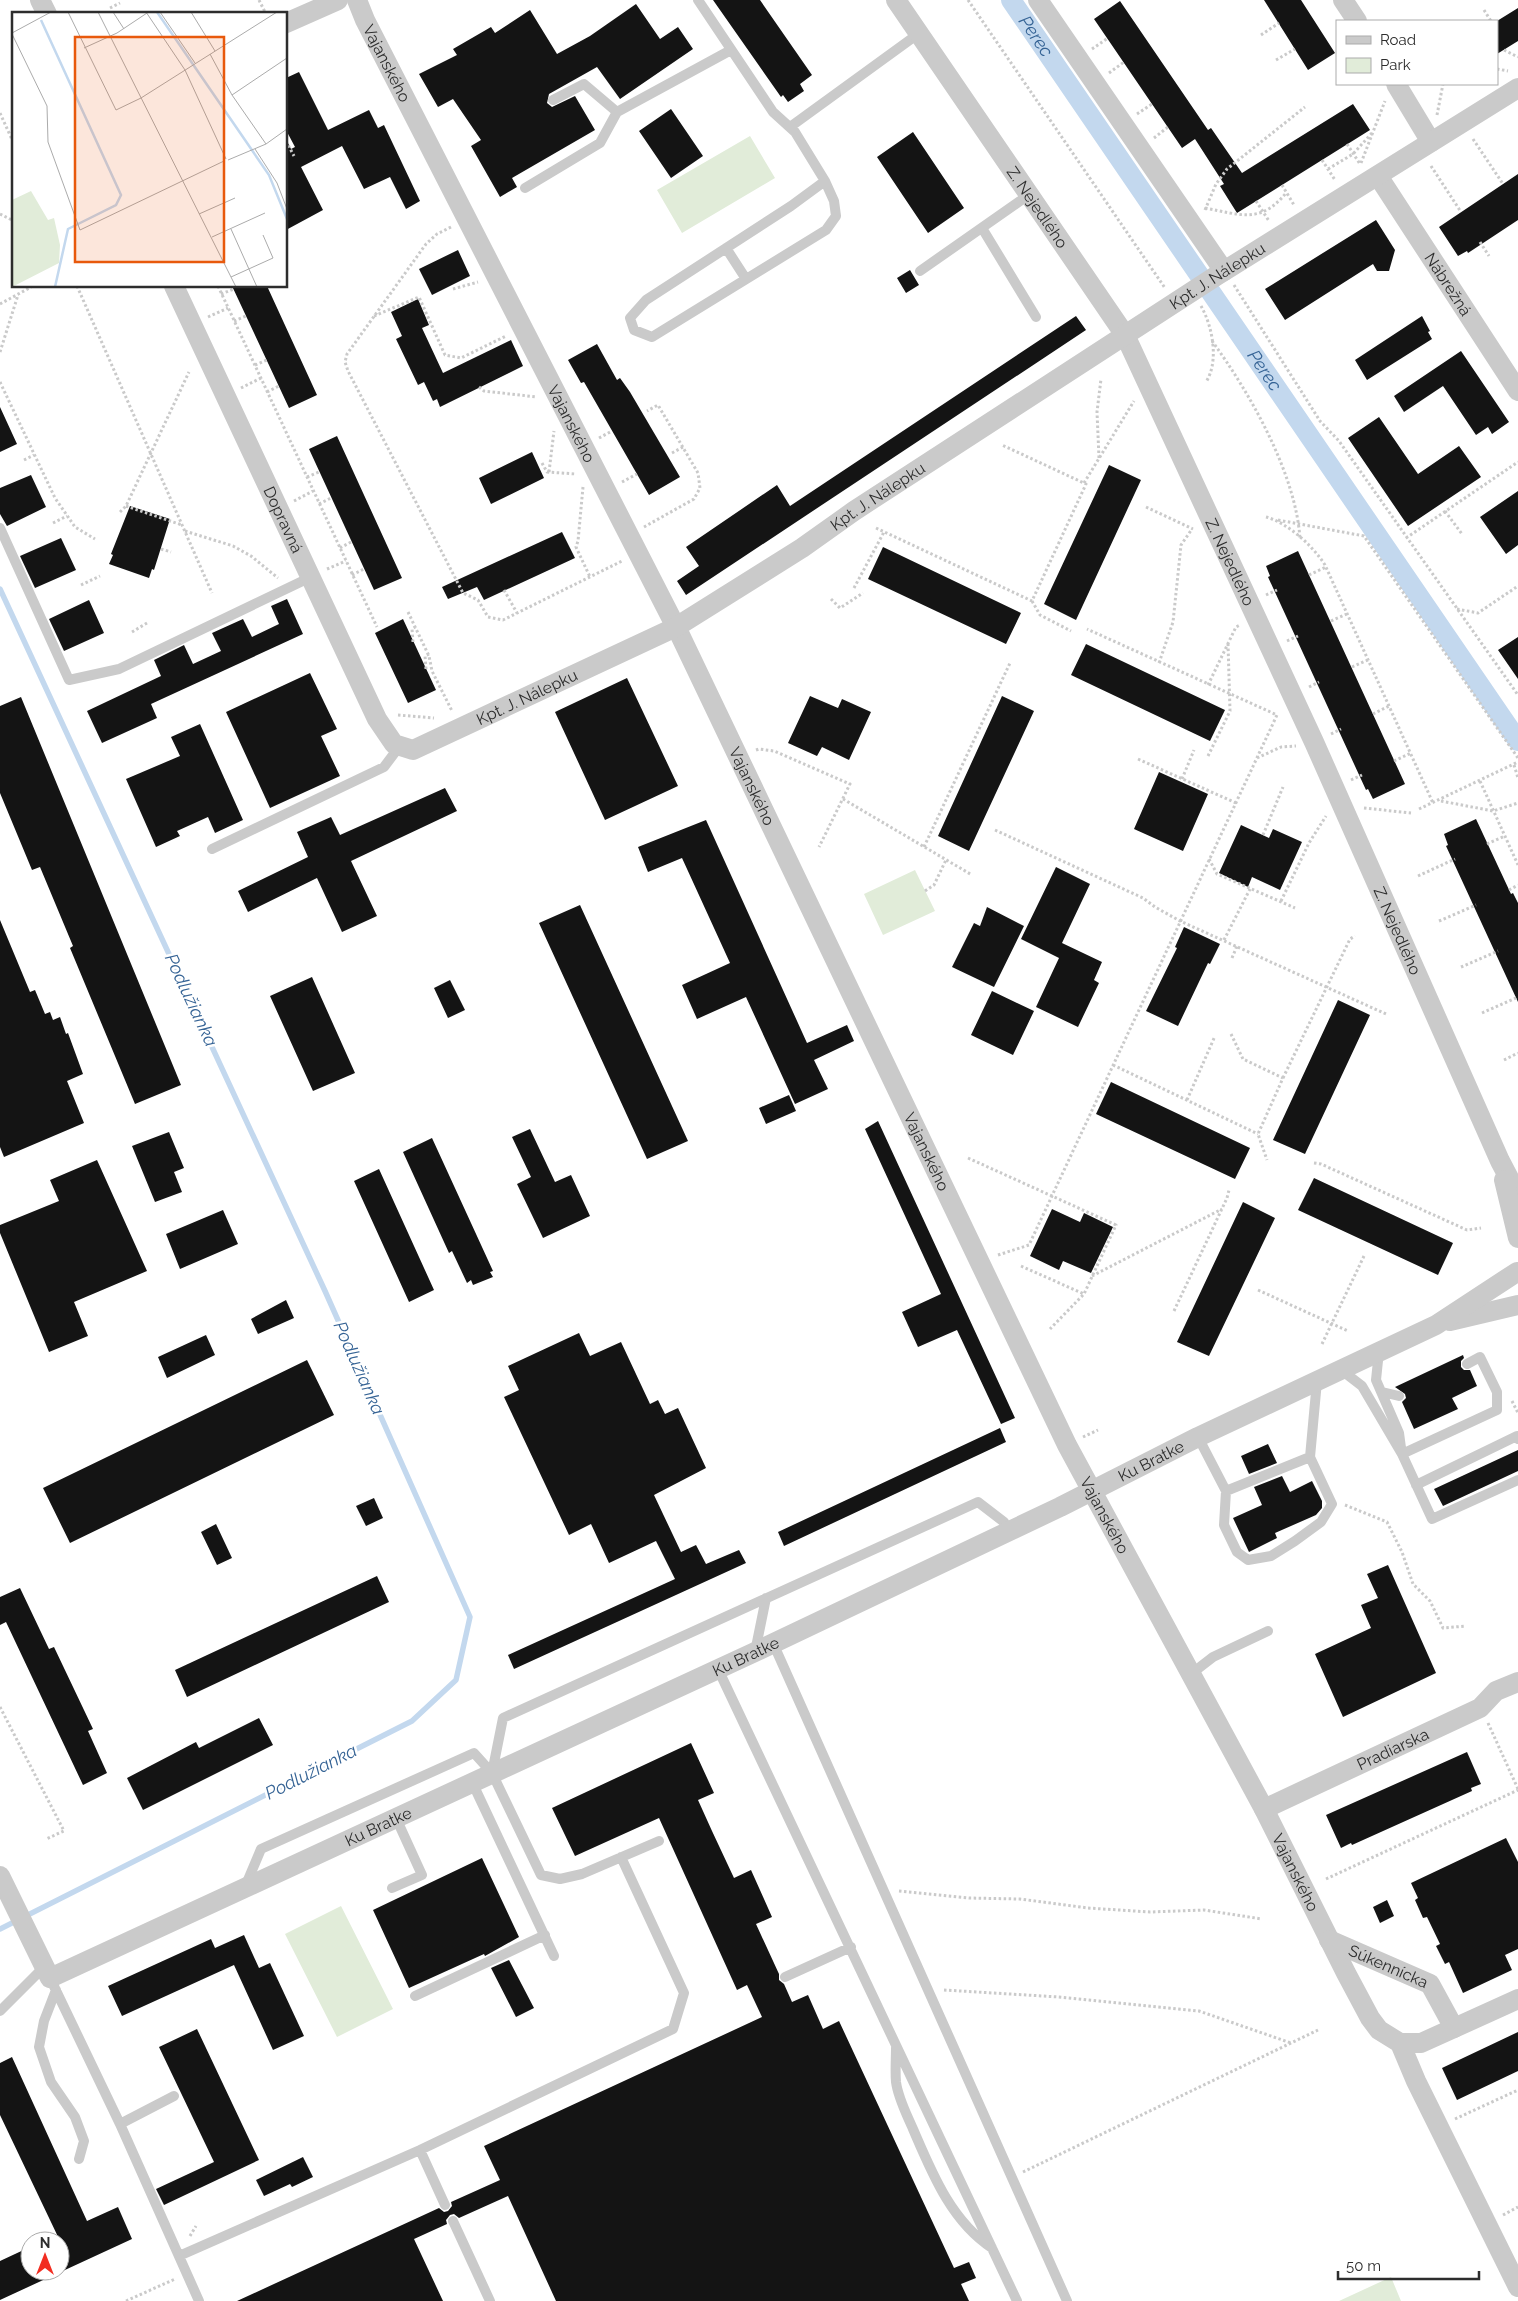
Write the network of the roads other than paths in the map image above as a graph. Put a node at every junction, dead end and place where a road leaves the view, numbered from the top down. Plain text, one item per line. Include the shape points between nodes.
1 (40, 0) edge
2 (338, 0) edge
3 (357, 0) edge
4 (698, 0) edge
5 (896, 0) edge
6 (1038, 0) edge
7 (1343, 0) edge
8 (46, 12) edge
9 (1356, 20) edge
10 (288, 22) edge
11 (918, 34) junction
12 (732, 50) junction
13 (1518, 88) edge
14 (1391, 90) edge
15 (553, 100) dead end
16 (616, 112) junction
17 (790, 127) junction
18 (1433, 132) junction
19 (1367, 170) junction
20 (825, 181) junction
21 (525, 188) dead end
22 (1030, 194) junction
23 (982, 228) junction
24 (726, 248) junction
25 (920, 271) dead end
26 (1224, 276) junction
27 (746, 279) junction
28 (175, 288) edge
29 (1036, 317) dead end
30 (1125, 334) junction
31 (1518, 391) edge
32 (0, 528) edge
33 (311, 577) junction
34 (676, 627) junction
35 (400, 747) junction
36 (212, 849) dead end
37 (1500, 1161) junction
38 (1518, 1195) edge
39 (1518, 1238) edge
40 (1518, 1275) edge
41 (1518, 1305) edge
42 (1436, 1325) junction
43 (1379, 1351) junction
44 (1467, 1364) dead end
45 (1340, 1369) junction
46 (1317, 1381) junction
47 (1382, 1392) junction
48 (1399, 1396) dead end
49 (1198, 1437) junction
50 (1518, 1439) edge
51 (1402, 1454) junction
52 (1310, 1457) junction
53 (1518, 1480) edge
54 (1416, 1485) junction
55 (1092, 1491) junction
56 (1226, 1491) junction
57 (1008, 1531) junction
58 (766, 1598) junction
59 (1268, 1631) dead end
60 (764, 1647) junction
61 (718, 1668) junction
62 (1192, 1674) junction
63 (1518, 1682) edge
64 (492, 1773) junction
65 (472, 1782) junction
66 (1264, 1809) junction
67 (396, 1818) junction
68 (659, 1841) dead end
69 (621, 1857) junction
70 (0, 1876) edge
71 (245, 1888) junction
72 (392, 1888) dead end
73 (545, 1935) junction
74 (1329, 1940) junction
75 (851, 1947) junction
76 (554, 1956) dead end
77 (785, 1977) dead end
78 (51, 1978) junction
79 (414, 1996) dead end
80 (1518, 1999) edge
81 (0, 2011) edge
82 (1454, 2028) junction
83 (1400, 2043) junction
84 (896, 2044) junction
85 (174, 2096) dead end
86 (120, 2124) junction
87 (420, 2150) junction
88 (79, 2159) dead end
89 (445, 2205) dead end
90 (453, 2221) dead end
91 (992, 2248) junction
92 (179, 2256) junction
93 (1518, 2287) edge
94 (198, 2301) edge
95 (490, 2301) edge
96 (1017, 2301) edge
97 (1066, 2301) edge

1 - 8 street
2 - 10 street
3 - 34 street, Vajanského
4 - 12 lane
5 - 11 street, Z. Nejedlého
6 - 26 street
7 - 9 street
11 - 17 lane
11 - 22 street, Z. Nejedlého
12 - 16 lane
12 - 17 lane via 773,112
13 - 18 street, Kpt. J. Nálepku
14 - 18 street
15 - 16 lane via 584,84
16 - 21 lane via 600,143
17 - 20 lane
18 - 19 street, Kpt. J. Nálepku
19 - 26 street, Kpt. J. Nálepku
19 - 31 street, Nábrežná
20 - 24 lane
20 - 27 lane via 834,201 836,216 826,230
22 - 23 lane
22 - 30 street, Z. Nejedlého
23 - 25 lane
23 - 29 lane
24 - 27 lane
24 - 27 lane via 646,300 630,318 634,330 652,337
26 - 30 street, Kpt. J. Nálepku
28 - 33 street, Dopravná
30 - 34 street, Kpt. J. Nálepku via 802,548
30 - 37 street, Z. Nejedlého via 1314,742
32 - 33 lane via 68,680 119,669
33 - 35 street, Dopravná via 377,719 388,738
34 - 35 street, Kpt. J. Nálepku via 424,747 413,750
34 - 55 street, Vajanského via 1067,1445
35 - 36 lane via 384,767
37 - 38 street, Z. Nejedlého
37 - 39 street, Z. Nejedlého
40 - 42 street, Ku Bratke
41 - 42 street, Ku Bratke
42 - 43 street, Ku Bratke
43 - 45 street, Ku Bratke
43 - 47 lane via 1376,1380
44 - 51 lane via 1480,1357 1497,1392 1497,1410
45 - 46 street, Ku Bratke
45 - 51 lane via 1362,1386
46 - 49 street, Ku Bratke
46 - 52 lane
47 - 48 lane
47 - 51 lane via 1400,1433
49 - 55 street, Ku Bratke
49 - 56 lane
50 - 54 lane via 1516,1436
51 - 54 lane
52 - 56 lane
52 - 56 lane via 1332,1504 1321,1522 1271,1556 1248,1560 1237,1552 1224,1525
53 - 54 lane via 1432,1519
55 - 57 street, Ku Bratke
55 - 62 street, Vajanského
57 - 58 lane via 1004,1522 978,1502
57 - 60 street, Ku Bratke
58 - 60 lane
58 - 64 lane via 503,1718
59 - 62 lane via 1213,1657
60 - 61 street, Ku Bratke
60 - 97 lane via 882,1891
61 - 64 street, Ku Bratke
61 - 75 lane
62 - 66 street, Vajanského
63 - 66 street, Pradiarska via 1496,1691 1480,1708
64 - 65 street, Ku Bratke
64 - 69 lane via 541,1875 560,1879 582,1874
64 - 71 lane via 474,1753 261,1849
65 - 67 street, Ku Bratke
65 - 73 lane
66 - 74 street, Vajanského
67 - 71 street, Ku Bratke
67 - 72 lane via 422,1875
68 - 69 lane
69 - 87 lane via 684,1993 673,2029
70 - 78 street
71 - 78 street, Ku Bratke
73 - 76 lane
73 - 79 lane
74 - 82 street, Súkennícka via 1430,1984
74 - 83 street, Vajanského via 1370,2018 1379,2030
75 - 77 lane
75 - 84 lane
78 - 81 lane
78 - 86 lane
78 - 88 lane via 40,2047 51,2082 75,2117 84,2141
80 - 82 street
82 - 83 street via 1421,2043
83 - 93 street
84 - 91 lane
84 - 91 lane via 896,2083 921,2147 957,2216 978,2239
85 - 86 lane
86 - 92 lane
87 - 89 lane
87 - 92 lane
90 - 95 lane
91 - 96 lane
92 - 94 lane

